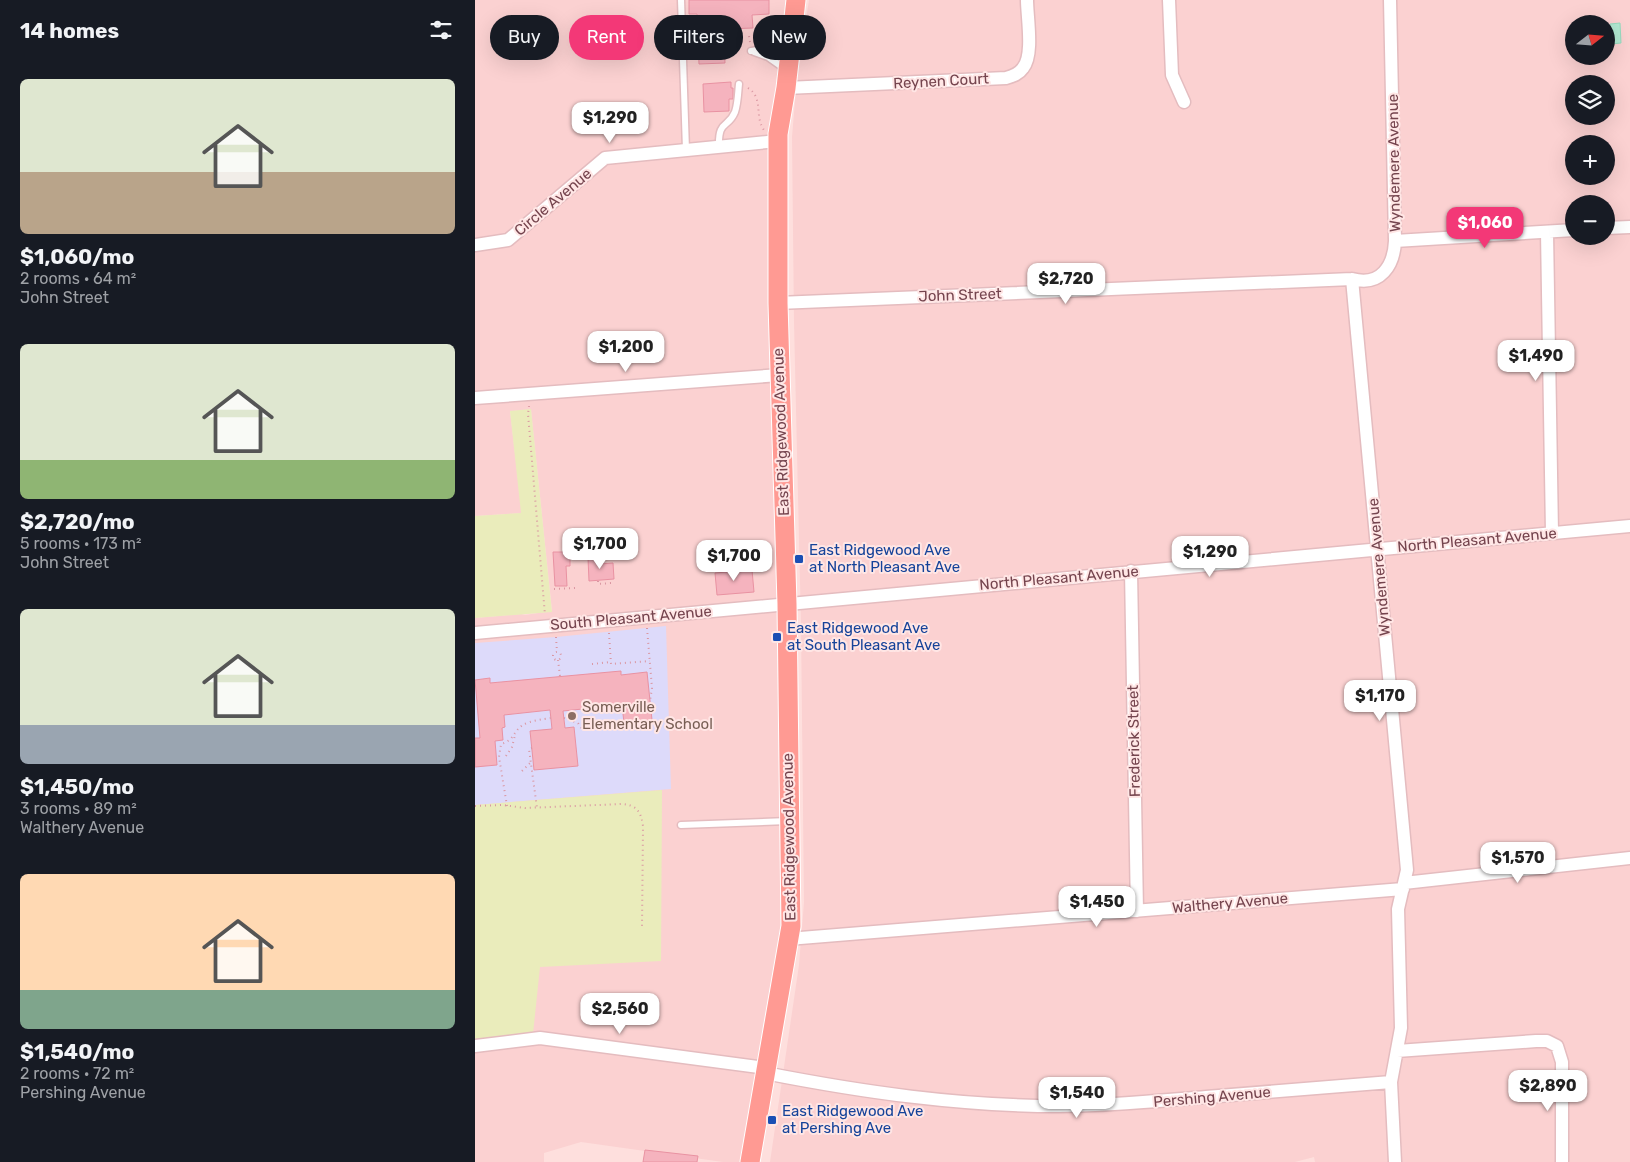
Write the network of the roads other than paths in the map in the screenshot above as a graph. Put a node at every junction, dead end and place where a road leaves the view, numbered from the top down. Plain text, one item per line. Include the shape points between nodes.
1 (681, 0) edge
2 (796, 0) edge
3 (1027, 0) edge
4 (1169, 0) edge
5 (1390, 0) edge
6 (791, 15) edge
7 (770, 60) edge
8 (787, 60) edge
9 (787, 79) junction
10 (739, 84) road end
11 (1184, 102) dead end
12 (773, 136) junction
13 (719, 147) junction
14 (686, 150) junction
15 (1630, 227) edge
16 (1615, 228) edge
17 (1565, 231) edge
18 (1547, 232) junction
19 (1395, 241) junction
20 (475, 245) edge
21 (1352, 279) junction
22 (778, 303) junction
23 (779, 375) junction
24 (475, 398) edge
25 (1630, 526) edge
26 (1552, 533) junction
27 (1377, 549) junction
28 (1131, 571) junction
29 (787, 604) junction
30 (475, 633) edge
31 (789, 821) junction
32 (681, 825) dead end
33 (1630, 858) edge
34 (1403, 886) junction
35 (1137, 911) junction
36 (788, 939) junction
37 (475, 1046) edge
38 (1397, 1051) junction
39 (765, 1071) junction
40 (1391, 1082) junction
41 (750, 1162) edge
42 (1395, 1162) edge
43 (1562, 1162) edge

1 - 14 lane
2 - 6 main road, East Ridgewood Avenue
3 - 9 street, Reynen Court via 1029,55 1022,69 1006,78
4 - 11 street via 1171,75
5 - 19 street, Wyndemere Avenue
7 - 9 lane
8 - 9 main road, East Ridgewood Avenue
9 - 12 main road, East Ridgewood Avenue via 778,134
10 - 13 lane via 735,114 719,132
12 - 13 street, Circle Avenue
12 - 22 main road, East Ridgewood Avenue
13 - 14 street, Circle Avenue
14 - 20 street, Circle Avenue via 605,158 508,240
15 - 16 street
17 - 18 street
18 - 19 street
18 - 26 street
19 - 21 street, Wyndemere Avenue via 1394,255 1384,272 1366,280
21 - 22 street, John Street
21 - 27 street, Wyndemere Avenue
22 - 23 main road, East Ridgewood Avenue
23 - 24 street
23 - 29 main road, East Ridgewood Avenue
25 - 26 street, North Pleasant Avenue
26 - 27 street, North Pleasant Avenue
27 - 28 street, North Pleasant Avenue
27 - 34 street, Wyndemere Avenue via 1407,870
28 - 29 street, North Pleasant Avenue
28 - 35 street, Frederick Street
29 - 30 street, South Pleasant Avenue
29 - 31 main road, East Ridgewood Avenue
31 - 32 lane
31 - 36 main road, East Ridgewood Avenue via 791,926
33 - 34 street, Walthery Avenue
34 - 35 street, Walthery Avenue
34 - 38 street, Wyndemere Avenue via 1398,909 1401,1028
35 - 36 street, Walthery Avenue
36 - 39 main road, East Ridgewood Avenue
37 - 39 street, Pershing Avenue via 540,1038
38 - 40 street, Wyndemere Avenue
38 - 43 street via 1547,1041 1557,1046 1562,1062
39 - 40 street, Pershing Avenue via 840,1088 902,1097 1057,1106 1122,1104
39 - 41 main road, East Ridgewood Avenue
40 - 42 street, Wyndemere Avenue

